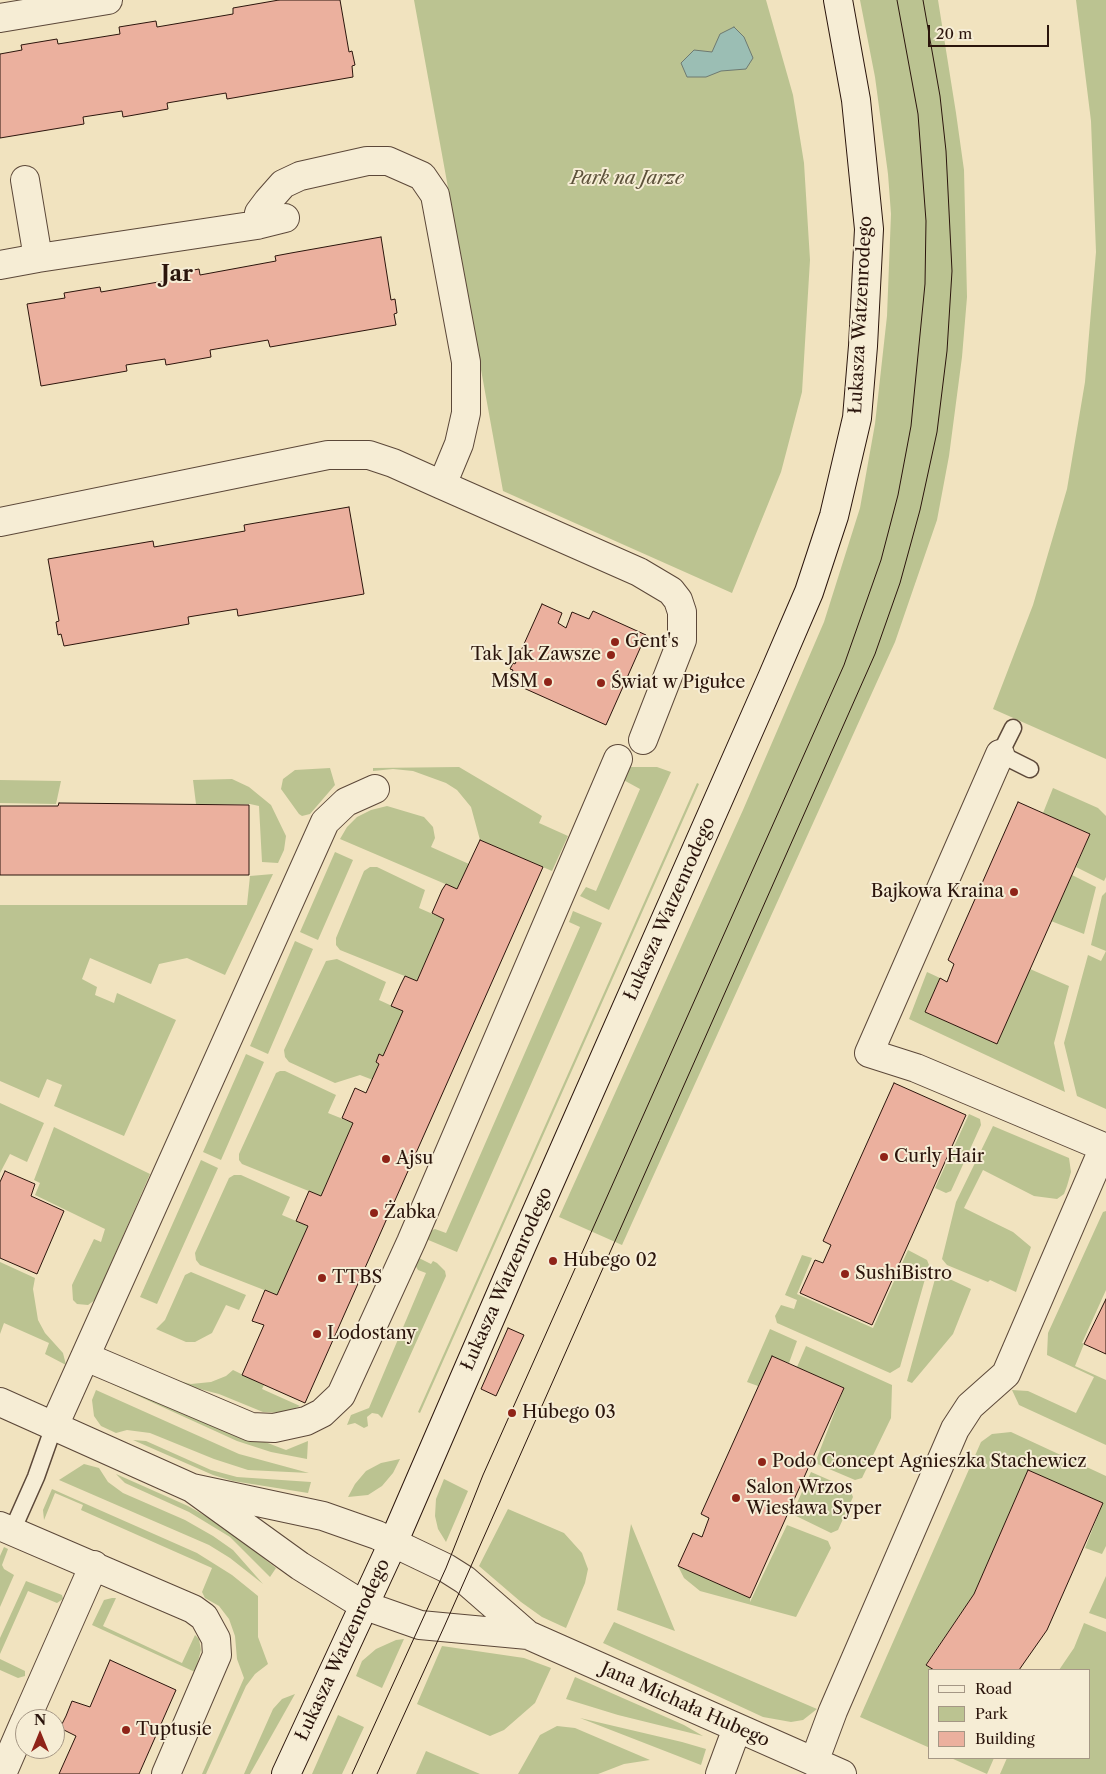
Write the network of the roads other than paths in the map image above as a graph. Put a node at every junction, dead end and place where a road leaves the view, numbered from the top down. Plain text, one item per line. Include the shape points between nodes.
1 (108, 0) edge
2 (838, 0) edge
3 (0, 18) edge
4 (25, 180) dead end
5 (285, 218) dead end
6 (257, 225) junction
7 (38, 258) junction
8 (0, 266) edge
9 (442, 485) junction
10 (0, 522) edge
11 (1013, 728) dead end
12 (643, 740) dead end
13 (1000, 754) junction
14 (618, 759) dead end
15 (1030, 769) dead end
16 (375, 789) dead end
17 (1105, 1148) edge
18 (86, 1357) junction
19 (0, 1402) edge
20 (54, 1426) junction
21 (192, 1488) junction
22 (6, 1529) edge
23 (392, 1543) junction
24 (94, 1565) junction
25 (363, 1605) junction
26 (528, 1635) junction
27 (31, 1709) edge
28 (737, 1728) junction
29 (15, 1745) edge
30 (814, 1762) junction
31 (2, 1774) edge
32 (166, 1774) edge
33 (286, 1774) edge
34 (720, 1774) edge
35 (842, 1774) edge

1 - 3 street
2 - 23 street, Łukasza Watzenrodego via 856,100 868,229 857,418 834,516 808,592 772,678
4 - 7 street
5 - 6 street
6 - 7 street
6 - 9 street via 259,213 268,201 283,184 300,176 367,162 388,162 422,176 435,195 466,362 466,413 459,444
7 - 8 street
9 - 10 street via 369,456 328,456
9 - 12 street via 639,572 671,591 682,612 682,640
11 - 13 lane
13 - 15 lane
13 - 17 street via 869,1053 916,1068
14 - 18 street via 411,1242 341,1395 322,1413 306,1421 274,1428 251,1427
16 - 18 street via 346,802 325,822
17 - 30 street via 1006,1374 970,1406 955,1429
18 - 20 street
19 - 20 street, Jana Michała Hubego
20 - 21 street, Jana Michała Hubego
20 - 22 lane via 36,1477
21 - 23 street, Jana Michała Hubego via 323,1516 360,1527
21 - 25 street, Jana Michała Hubego via 300,1566
22 - 24 street
23 - 25 street, Łukasza Watzenrodego
23 - 26 street, Jana Michała Hubego via 465,1580
24 - 27 street
24 - 32 street via 193,1609 204,1617 216,1639 217,1654 213,1668
25 - 26 street, Jana Michała Hubego via 420,1625
25 - 33 street, Łukasza Watzenrodego
26 - 28 street, Jana Michała Hubego
28 - 30 street, Jana Michała Hubego
28 - 34 street
29 - 31 street
30 - 35 street, Jana Michała Hubego

